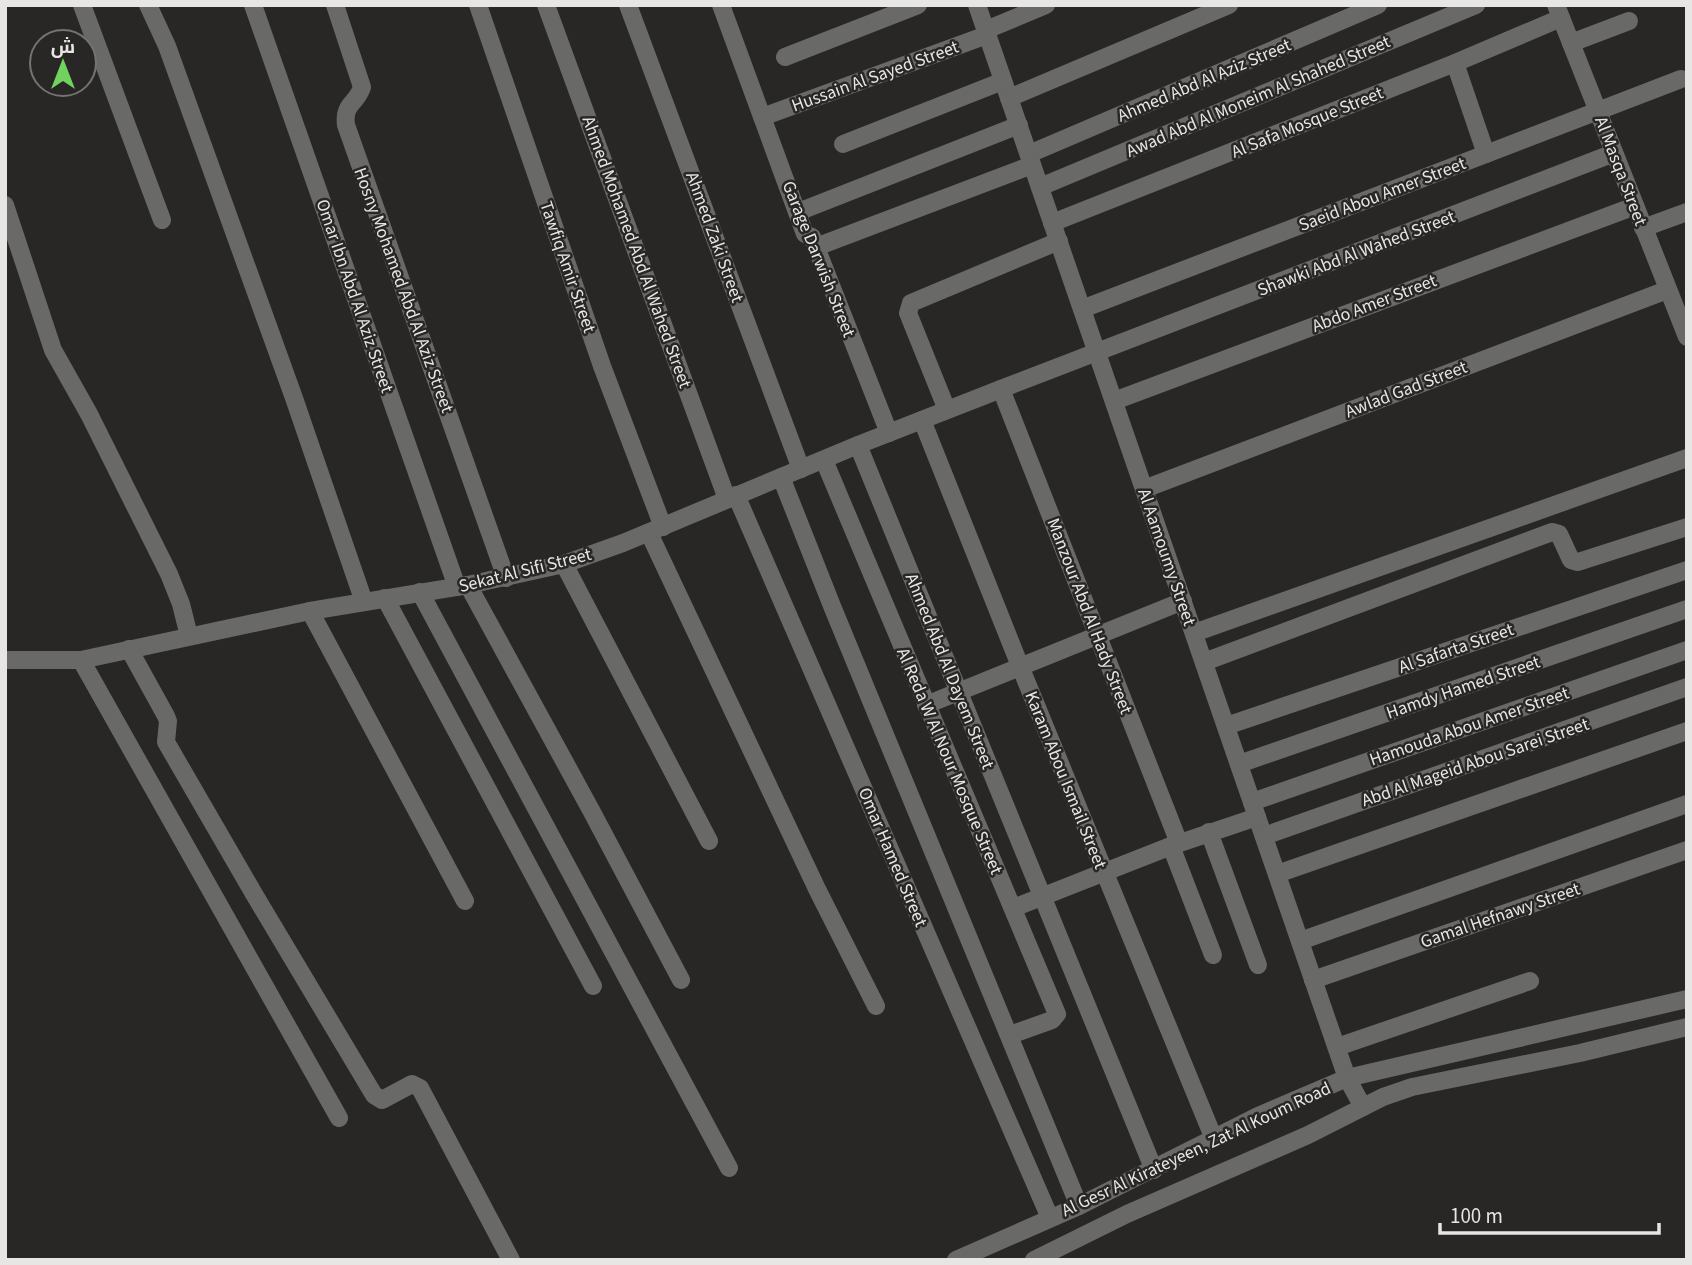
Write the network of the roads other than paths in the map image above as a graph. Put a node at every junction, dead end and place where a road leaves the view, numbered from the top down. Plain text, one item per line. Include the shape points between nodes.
1 (82, 5) edge
2 (148, 5) edge
3 (253, 5) edge
4 (335, 5) edge
5 (478, 5) edge
6 (546, 5) edge
7 (628, 5) edge
8 (721, 5) edge
9 (918, 5) edge
10 (977, 5) edge
11 (1046, 5) edge
12 (1229, 5) edge
13 (1378, 5) edge
14 (1476, 5) edge
15 (1558, 11) edge
16 (1629, 22) dead end
17 (987, 32) junction
18 (1571, 43) junction
19 (785, 57) dead end
20 (1455, 63) junction
21 (1681, 79) dead end
22 (1006, 89) junction
23 (1598, 111) junction
24 (762, 117) junction
25 (1019, 125) junction
26 (843, 144) dead end
27 (1614, 153) junction
28 (1486, 154) junction
29 (1031, 159) junction
30 (1040, 187) junction
31 (5, 205) edge
32 (1635, 206) junction
33 (798, 212) junction
34 (1687, 212) edge
35 (162, 220) dead end
36 (1052, 223) junction
37 (1643, 228) junction
38 (1059, 241) junction
39 (816, 247) junction
40 (1667, 290) junction
41 (1082, 309) junction
42 (1687, 337) edge
43 (1097, 353) junction
44 (1001, 389) junction
45 (1114, 401) junction
46 (947, 410) junction
47 (922, 420) junction
48 (889, 433) junction
49 (858, 445) junction
50 (1687, 458) edge
51 (824, 460) junction
52 (801, 469) junction
53 (781, 477) junction
54 (1144, 489) junction
55 (732, 497) junction
56 (1687, 527) edge
57 (656, 530) junction
58 (564, 564) junction
59 (1687, 570) edge
60 (506, 578) junction
61 (463, 586) junction
62 (420, 592) junction
63 (385, 598) junction
64 (1183, 601) junction
65 (364, 602) junction
66 (1687, 610) edge
67 (310, 611) junction
68 (1194, 633) junction
69 (1098, 634) junction
70 (189, 636) junction
71 (129, 649) junction
72 (1687, 650) edge
73 (5, 660) edge
74 (81, 660) junction
75 (1203, 662) junction
76 (1020, 666) junction
77 (1687, 687) edge
78 (958, 691) junction
79 (926, 705) junction
80 (1226, 726) junction
81 (1687, 730) edge
82 (1239, 764) junction
83 (1687, 804) edge
84 (1255, 810) junction
85 (1209, 832) junction
86 (1264, 836) junction
87 (709, 841) dead end
88 (1175, 844) junction
89 (1687, 850) edge
90 (1104, 871) junction
91 (1277, 874) junction
92 (1042, 896) junction
93 (465, 901) dead end
94 (1013, 908) junction
95 (1300, 941) junction
96 (1213, 955) dead end
97 (1258, 965) dead end
98 (681, 980) dead end
99 (1314, 980) junction
100 (1530, 981) dead end
101 (593, 986) dead end
102 (1687, 999) edge
103 (876, 1006) dead end
104 (1687, 1027) edge
105 (1010, 1035) junction
106 (1337, 1047) junction
107 (1347, 1078) junction
108 (1363, 1107) junction
109 (339, 1118) dead end
110 (1214, 1139) junction
111 (730, 1168) dead end
112 (1154, 1170) junction
113 (1079, 1206) junction
114 (1050, 1218) junction
115 (511, 1260) edge
116 (956, 1260) edge
117 (1034, 1260) edge

1 - 35 street
2 - 65 street via 205,151
3 - 61 street, Omar Ibn Abd Al Aziz Street
4 - 60 street, Hosny Mohamed Abd Al Aziz Street via 362,80 360,94 346,110 346,125
5 - 57 street, Tawfiq Amir Street
6 - 55 street, Ahmed Mohamed Abd Al Wahed Street
7 - 52 street, Ahmed Zaki Street
8 - 24 street, Garage Darwish Street
9 - 19 street
10 - 17 street, Al Aamoumy Street
11 - 17 street, Hussain Al Sayed Street
12 - 22 street
13 - 29 street, Ahmed Abd Al Aziz Street
14 - 30 street, Awad Abd Al Moneim Al Shahed Street
15 - 18 street, Al Masqa Street
15 - 20 street, Al Safa Mosque Street
16 - 18 street
17 - 22 street, Al Aamoumy Street
17 - 24 street, Hussain Al Sayed Street
18 - 23 street, Al Masqa Street
20 - 28 street
20 - 36 street, Al Safa Mosque Street
21 - 23 street, Saeid Abou Amer Street
22 - 25 street, Al Aamoumy Street
22 - 26 street
23 - 27 street, Al Masqa Street
23 - 28 street, Saeid Abou Amer Street
24 - 33 street, Garage Darwish Street
25 - 29 street, Al Aamoumy Street
25 - 33 street
27 - 32 street, Al Masqa Street
27 - 43 street, Shawki Abd Al Wahed Street
28 - 41 street, Saeid Abou Amer Street
29 - 30 street, Al Aamoumy Street
29 - 39 street, Ahmed Abd Al Aziz Street
30 - 36 street, Al Aamoumy Street
31 - 70 street via 54,350 169,574
32 - 37 street, Al Masqa Street
32 - 45 street, Abdo Amer Street
33 - 39 street, Garage Darwish Street via 805,234
34 - 37 street
36 - 38 street, Al Aamoumy Street
37 - 40 street, Al Masqa Street
38 - 41 street, Al Aamoumy Street
38 - 46 street via 909,306
39 - 48 street, Garage Darwish Street
40 - 42 street, Al Masqa Street
40 - 54 street, Awlad Gad Street
41 - 43 street, Al Aamoumy Street
43 - 44 street, Sekat Al Sifi Street
43 - 45 street, Al Aamoumy Street
44 - 46 street, Sekat Al Sifi Street
44 - 69 street, Manzour Abd Al Hady Street
45 - 54 street, Al Aamoumy Street
46 - 47 street, Sekat Al Sifi Street
47 - 48 street, Sekat Al Sifi Street
47 - 76 street, Karam Abou Ismail Street
48 - 49 street, Sekat Al Sifi Street
49 - 51 street, Sekat Al Sifi Street
49 - 78 street, Ahmed Abd Al Dayem Street
50 - 68 street
51 - 52 street, Sekat Al Sifi Street
51 - 79 street, Al Reda W Al Nour Mosque Street
52 - 53 street, Sekat Al Sifi Street
53 - 55 street, Sekat Al Sifi Street
53 - 105 street
54 - 64 street, Al Aamoumy Street
55 - 57 street, Sekat Al Sifi Street
55 - 114 street, Omar Hamed Street
56 - 75 street via 1577,562 1571,560 1559,534 1552,531
57 - 58 street, Sekat Al Sifi Street
57 - 103 street, Tawfiq Amir Street via 817,889
58 - 60 street, Sekat Al Sifi Street
58 - 87 street
59 - 80 street, Al Safarta Street
60 - 61 street, Sekat Al Sifi Street
61 - 62 street, Sekat Al Sifi Street
61 - 98 street, Omar Ibn Abd Al Aziz Street
62 - 63 street, Sekat Al Sifi Street
62 - 111 street
63 - 65 street, Sekat Al Sifi Street
63 - 101 street
64 - 68 street, Al Aamoumy Street
64 - 69 street
65 - 67 street, Sekat Al Sifi Street
66 - 82 street, Hamdy Hamed Street
67 - 70 street, Sekat Al Sifi Street
67 - 93 street
68 - 75 street, Al Aamoumy Street
69 - 76 street
69 - 88 street, Manzour Abd Al Hady Street
70 - 71 street, Sekat Al Sifi Street
71 - 74 street, Sekat Al Sifi Street
71 - 115 street via 166,716 166,742 374,1095 382,1100 412,1084 420,1088
72 - 84 street, Hamouda Abou Amer Street
73 - 74 street, Sekat Al Sifi Street
74 - 109 street
75 - 80 street, Al Aamoumy Street
76 - 78 street
76 - 90 street, Karam Abou Ismail Street
77 - 86 street, Abd Al Mageid Abou Sarei Street
78 - 79 street
78 - 92 street, Ahmed Abd Al Dayem Street
79 - 94 street, Al Reda W Al Nour Mosque Street
80 - 82 street, Al Aamoumy Street
81 - 91 street
82 - 84 street, Al Aamoumy Street
83 - 95 street
84 - 85 street, Hamouda Abou Amer Street
84 - 86 street, Al Aamoumy Street
85 - 88 street, Hamouda Abou Amer Street
85 - 97 street
86 - 91 street, Al Aamoumy Street
88 - 90 street, Hamouda Abou Amer Street
88 - 96 street, Manzour Abd Al Hady Street
89 - 99 street, Gamal Hefnawy Street
90 - 92 street, Hamouda Abou Amer Street
90 - 110 street, Karam Abou Ismail Street
91 - 95 street, Al Aamoumy Street
92 - 94 street, Hamouda Abou Amer Street
92 - 112 street, Ahmed Abd Al Dayem Street
94 - 105 street, Al Reda W Al Nour Mosque Street via 1057,1014
95 - 99 street, Al Aamoumy Street
99 - 106 street, Al Aamoumy Street
100 - 106 street
102 - 107 street, Al Gesr Al Kirateyeen, Zat Al Koum Road
104 - 108 street, Al Gesr Al Kirateyeen, Zat Al Koum Road via 1412,1087
105 - 113 street
106 - 107 street, Al Aamoumy Street
107 - 108 street, Al Aamoumy Street
107 - 110 street, Al Gesr Al Kirateyeen, Zat Al Koum Road
108 - 117 street, Al Gesr Al Kirateyeen, Zat Al Koum Road
110 - 112 street, Al Gesr Al Kirateyeen, Zat Al Koum Road
112 - 113 street, Al Gesr Al Kirateyeen, Zat Al Koum Road
113 - 114 street, Al Gesr Al Kirateyeen, Zat Al Koum Road
114 - 116 street, Al Gesr Al Kirateyeen, Zat Al Koum Road

